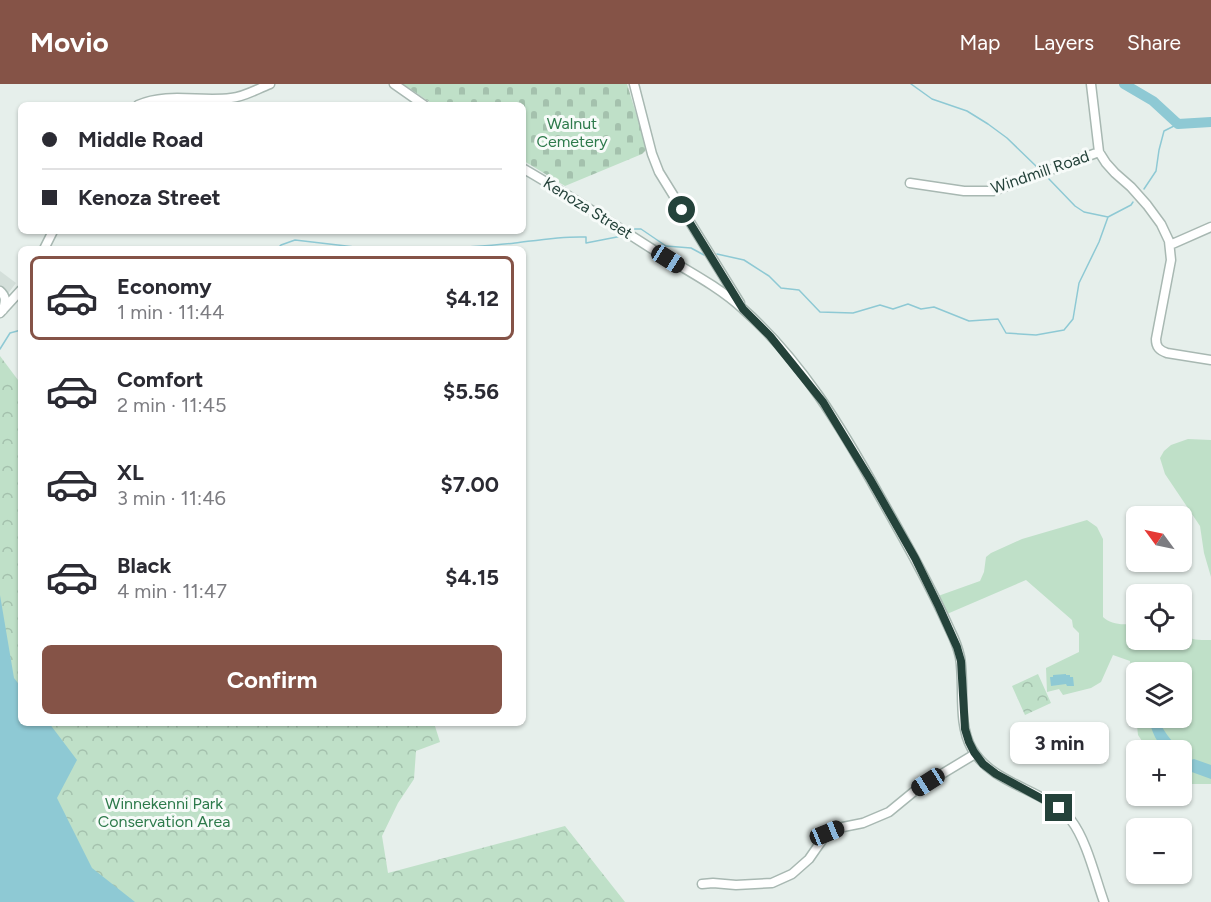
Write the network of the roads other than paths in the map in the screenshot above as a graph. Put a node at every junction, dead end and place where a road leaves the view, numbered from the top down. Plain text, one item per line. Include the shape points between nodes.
1 (270, 84) edge
2 (394, 84) edge
3 (634, 84) edge
4 (1091, 84) edge
5 (144, 102) edge
6 (420, 102) edge
7 (1099, 152) junction
8 (526, 170) edge
9 (910, 183) dead end
10 (1211, 227) edge
11 (1170, 245) junction
12 (0, 291) edge
13 (18, 293) edge
14 (743, 309) junction
15 (1, 312) edge
16 (1211, 360) edge
17 (975, 754) junction
18 (702, 884) dead end
19 (1104, 902) edge

1 - 5 street via 235,98 165,98
2 - 6 street
3 - 14 street via 658,172
4 - 7 street
7 - 9 street, Windmill Road via 993,190 964,191
7 - 11 street via 1147,205
8 - 14 street, Kenoza Street
10 - 11 street
11 - 16 street via 1157,346 1167,353
12 - 15 street via 5,299
13 - 15 street
14 - 17 street, Kenoza Street via 823,402 926,579 960,655 965,729
17 - 18 street via 917,789 890,812 827,833 809,860 792,874 772,883
17 - 19 street, Kenoza Street via 991,770 1052,803 1070,820 1082,841

